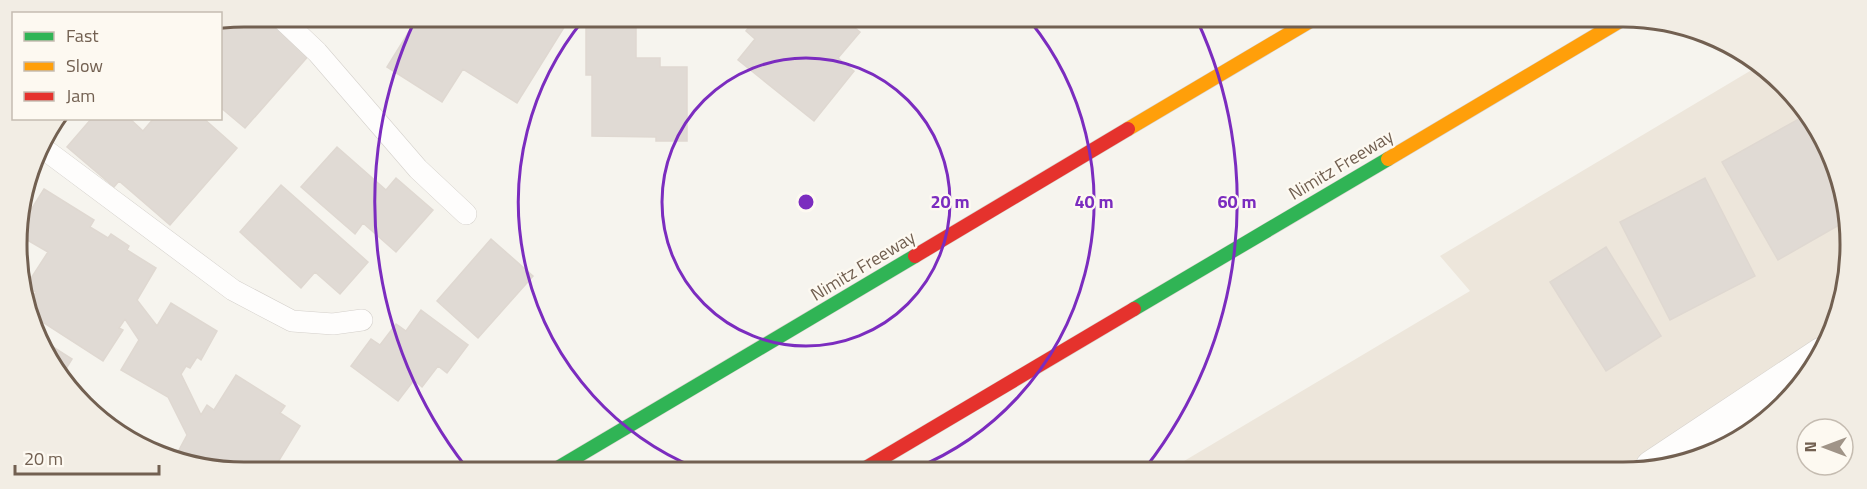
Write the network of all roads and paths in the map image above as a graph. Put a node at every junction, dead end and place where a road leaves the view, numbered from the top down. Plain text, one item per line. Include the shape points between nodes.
1 (291, 27) edge
2 (1300, 27) edge
3 (1610, 27) edge
4 (48, 152) edge
5 (466, 214) dead end
6 (362, 320) dead end
7 (1801, 368) edge
8 (1666, 458) edge
9 (568, 462) edge
10 (876, 462) edge

1 - 5 lane via 418,169
2 - 9 highway, Nimitz Freeway
3 - 10 highway, Nimitz Freeway
4 - 6 lane via 233,290 292,321 333,324
7 - 8 street

